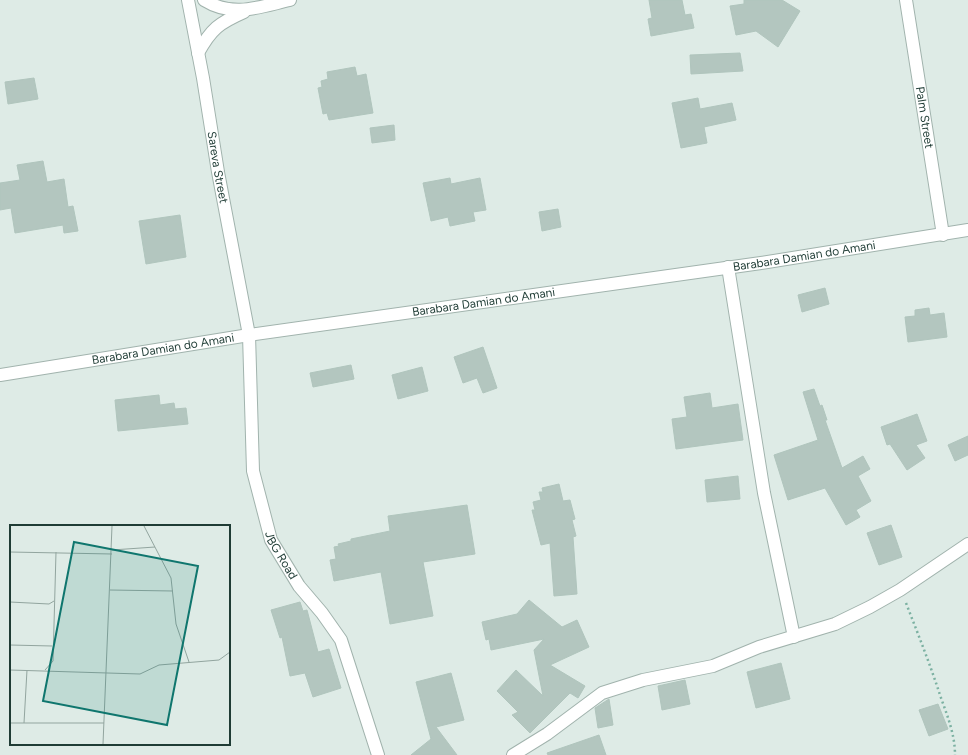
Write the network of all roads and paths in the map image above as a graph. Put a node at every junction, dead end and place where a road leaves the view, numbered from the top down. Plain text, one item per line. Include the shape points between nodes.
1 (188, 0) edge
2 (204, 0) edge
3 (290, 0) edge
4 (906, 0) edge
5 (247, 10) junction
6 (198, 53) junction
7 (943, 234) junction
8 (967, 234) edge
9 (728, 267) junction
10 (249, 335) junction
11 (0, 375) edge
12 (968, 544) edge
13 (900, 590) junction
14 (794, 636) junction
15 (378, 755) edge
16 (513, 755) edge
17 (955, 755) edge

1 - 6 street, Sareva Street
2 - 5 street via 227,10
3 - 5 street
4 - 7 street, Palm Street
5 - 6 street via 215,27
6 - 10 street, Sareva Street
7 - 8 street, Barabara Damian do Amani
7 - 9 street, Barabara Damian do Amani
9 - 10 street, Barabara Damian do Amani
9 - 14 street via 764,493
10 - 11 street, Barabara Damian do Amani
10 - 15 street, JBG Road via 252,471 271,540 299,586 341,640
12 - 13 street
13 - 14 street via 834,624
13 - 17 path via 926,652 951,726
14 - 16 street via 713,666 643,680 602,693 547,734

